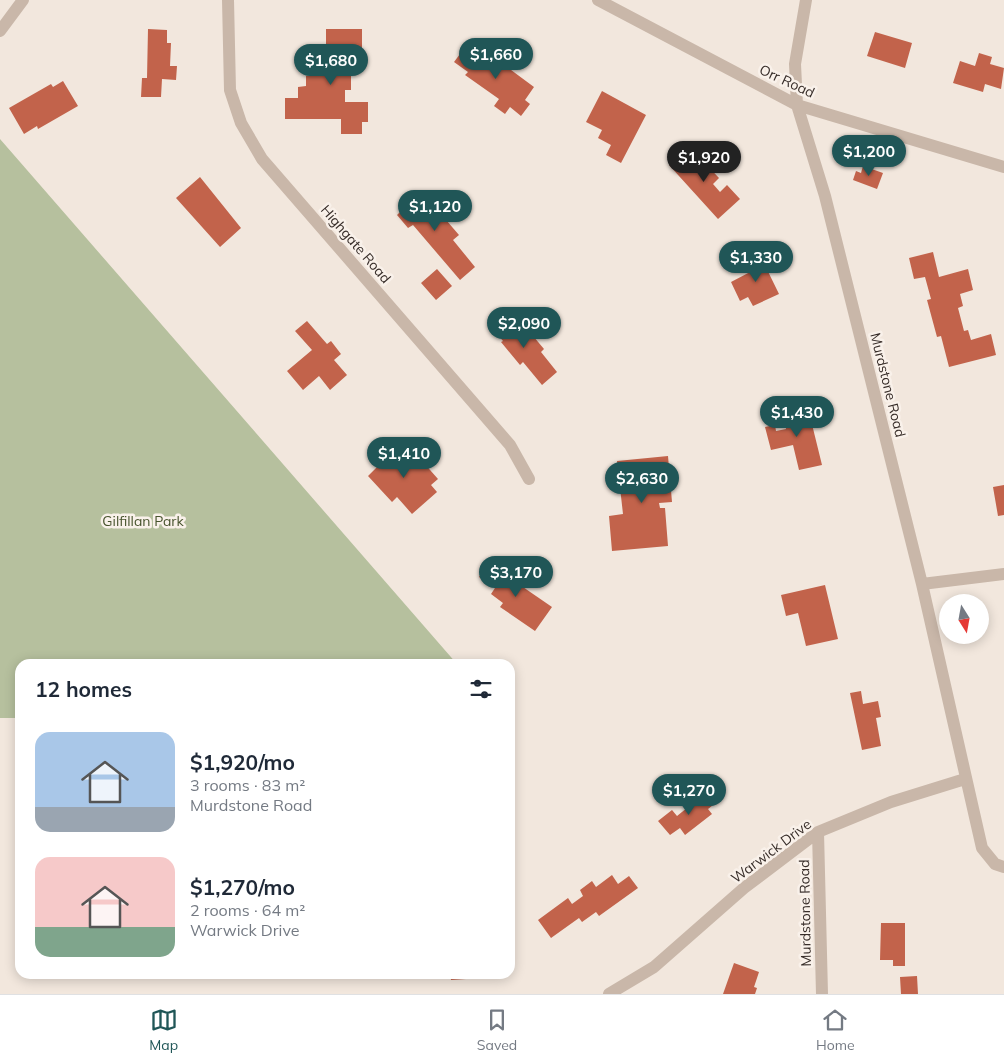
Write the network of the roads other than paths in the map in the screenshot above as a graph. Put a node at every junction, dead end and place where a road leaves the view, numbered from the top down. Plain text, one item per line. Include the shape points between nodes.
1 (23, 0) edge
2 (228, 0) edge
3 (598, 0) edge
4 (806, 0) edge
5 (0, 32) edge
6 (797, 105) junction
7 (1004, 167) edge
8 (529, 479) dead end
9 (1004, 574) edge
10 (922, 584) junction
11 (965, 779) junction
12 (818, 832) junction
13 (1004, 866) edge
14 (609, 994) edge
15 (822, 994) edge

1 - 5 street
2 - 8 street, Highgate Road via 230,90 240,123 262,158 510,445
3 - 6 street, Orr Road
4 - 6 street, Murdstone Road via 795,64
6 - 7 street, Orr Road
6 - 10 street, Murdstone Road via 825,196
9 - 10 street
10 - 11 street, Murdstone Road
11 - 12 street, Warwick Drive via 891,802
11 - 13 street via 982,848 995,864
12 - 14 street, Warwick Drive via 744,888 654,967
12 - 15 street, Murdstone Road

